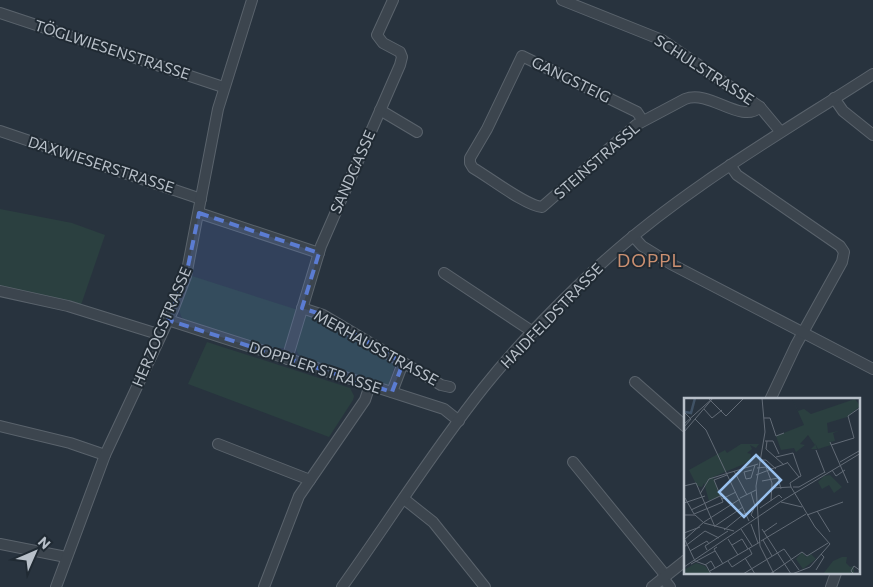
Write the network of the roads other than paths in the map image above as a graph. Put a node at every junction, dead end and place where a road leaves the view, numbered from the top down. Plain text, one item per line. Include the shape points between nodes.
1 (252, 0) edge
2 (393, 0) edge
3 (562, 0) edge
4 (0, 13) edge
5 (873, 74) edge
6 (223, 87) junction
7 (834, 98) junction
8 (760, 107) junction
9 (380, 110) junction
10 (643, 120) junction
11 (0, 131) edge
12 (780, 131) junction
13 (417, 132) dead end
14 (873, 135) edge
15 (470, 163) joint
16 (730, 165) junction
17 (201, 199) junction
18 (199, 213) junction
19 (633, 236) junction
20 (319, 252) junction
21 (444, 273) dead end
22 (0, 291) edge
23 (302, 308) junction
24 (168, 320) junction
25 (533, 332) junction
26 (802, 332) junction
27 (161, 335) junction
28 (288, 359) junction
29 (403, 363) junction
30 (873, 368) edge
31 (635, 382) dead end
32 (370, 385) junction
33 (450, 387) dead end
34 (392, 392) junction
35 (771, 398) edge
36 (459, 421) junction
37 (684, 425) edge
38 (0, 426) edge
39 (218, 444) dead end
40 (105, 454) junction
41 (573, 462) dead end
42 (310, 480) junction
43 (404, 498) junction
44 (0, 544) edge
45 (66, 556) junction
46 (684, 562) edge
47 (836, 574) edge
48 (664, 577) junction
49 (56, 587) edge
50 (264, 587) edge
51 (342, 587) edge
52 (485, 587) edge
53 (652, 587) edge
54 (670, 587) edge
55 (831, 587) edge

1 - 6 street, HERZOGSTRASSE
2 - 9 street, SANDGASSE via 377,35 402,57
3 - 8 street, SCHULSTRASSE via 662,40
4 - 6 street, TÖGLWIESENSTRASSE
5 - 7 street, HAIDFELDSTRASSE
6 - 17 street, HERZOGSTRASSE
7 - 12 street, HAIDFELDSTRASSE
7 - 14 street via 843,111
8 - 10 street, STEINSTRASSL via 755,112 744,113 697,96
8 - 12 street, SCHULSTRASSE
9 - 13 street
9 - 20 street, SANDGASSE
10 - 15 street, STEINSTRASSL via 542,208 534,206
10 - 15 street, GANGSTEIG via 637,112 522,56
11 - 17 street, DAXWIESERSTRASSE
12 - 16 street, HAIDFELDSTRASSE
16 - 19 street, HAIDFELDSTRASSE
16 - 26 street via 737,175 842,248 842,262
17 - 18 street, HERZOGSTRASSE
18 - 20 street
18 - 24 street, HERZOGSTRASSE via 189,268
19 - 25 street, HAIDFELDSTRASSE
19 - 26 street via 642,246 671,264
20 - 23 street, SANDGASSE
21 - 25 street
22 - 27 street via 68,306
23 - 28 street, SANDGASSE
23 - 29 street, MERHAUSSTRASSE via 323,315
24 - 27 street, HERZOGSTRASSE
24 - 28 street, DOPPLER STRASSE
25 - 36 street, HAIDFELDSTRASSE
26 - 30 street
26 - 35 street
27 - 40 street, HERZOGSTRASSE
28 - 32 street, DOPPLER STRASSE
29 - 33 street, MERHAUSSTRASSE
29 - 34 street
31 - 37 street
32 - 34 street, DOPPLER STRASSE
32 - 42 street via 365,400
34 - 36 street, DOPPLER STRASSE via 444,409
36 - 43 street, HAIDFELDSTRASSE
38 - 40 street
39 - 42 street
40 - 45 street, HERZOGSTRASSE
41 - 48 street
42 - 50 street via 299,496
43 - 51 street, HAIDFELDSTRASSE
43 - 52 street via 433,522
44 - 45 street
45 - 49 street, HERZOGSTRASSE
46 - 48 street
47 - 55 street
48 - 53 street
48 - 54 street

